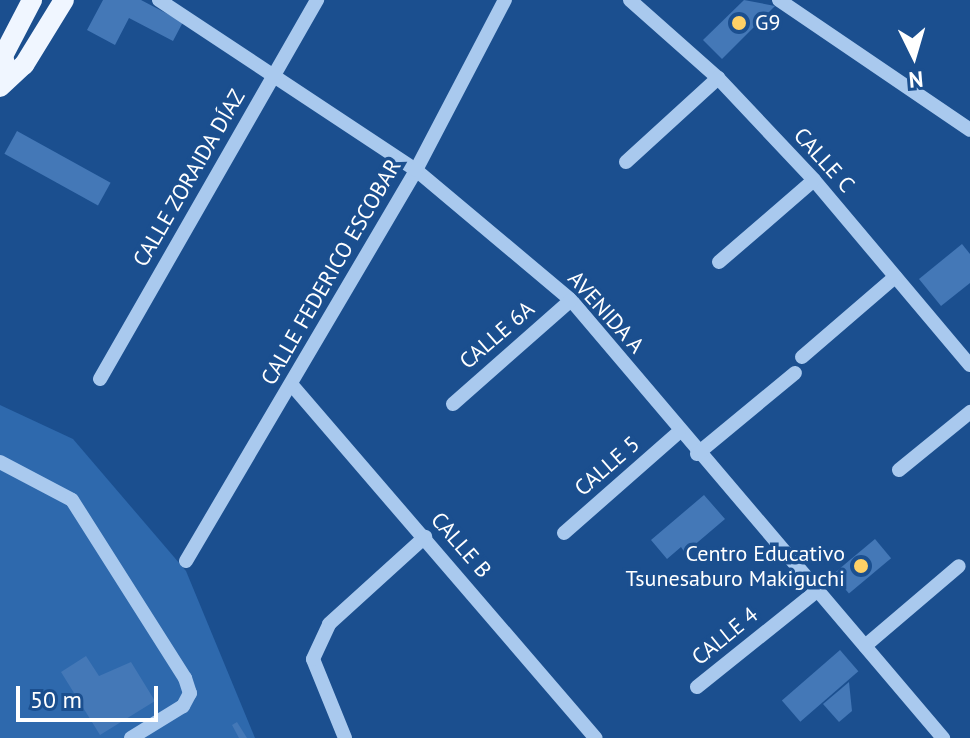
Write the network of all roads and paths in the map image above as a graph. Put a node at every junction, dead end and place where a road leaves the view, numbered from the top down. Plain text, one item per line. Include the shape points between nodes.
1 (32, 0) edge
2 (64, 0) edge
3 (159, 0) edge
4 (317, 0) edge
5 (505, 0) edge
6 (779, 0) edge
7 (638, 2) edge
8 (3, 68) edge
9 (274, 74) junction
10 (718, 78) junction
11 (970, 130) edge
12 (626, 162) dead end
13 (416, 170) junction
14 (814, 180) junction
15 (719, 262) dead end
16 (895, 277) junction
17 (571, 300) junction
18 (802, 357) dead end
19 (970, 365) edge
20 (795, 373) dead end
21 (100, 379) dead end
22 (291, 384) junction
23 (453, 404) dead end
24 (970, 412) edge
25 (679, 432) junction
26 (697, 454) junction
27 (0, 462) edge
28 (899, 470) dead end
29 (564, 533) dead end
30 (425, 537) junction
31 (186, 561) dead end
32 (959, 566) dead end
33 (818, 590) junction
34 (865, 646) junction
35 (697, 687) dead end
36 (135, 737) edge
37 (345, 738) edge
38 (595, 738) edge
39 (943, 738) edge

1 - 8 main road
2 - 8 main road via 24,65
3 - 9 street, AVENIDA A
4 - 9 street, CALLE ZORAIDA DÍAZ
5 - 13 street, CALLE FEDERICO ESCOBAR
6 - 11 street
7 - 10 street, CALLE C
9 - 13 street, AVENIDA A
9 - 21 street, CALLE ZORAIDA DÍAZ
10 - 12 street
10 - 14 street, CALLE C
13 - 17 street, AVENIDA A
13 - 22 street, CALLE FEDERICO ESCOBAR
14 - 15 street
14 - 16 street, CALLE C
16 - 18 street
16 - 19 street, CALLE C
17 - 23 street, CALLE 6A
17 - 25 street, AVENIDA A
20 - 26 street
22 - 30 street, CALLE B
22 - 31 street, CALLE FEDERICO ESCOBAR
24 - 28 street
25 - 26 street, AVENIDA A
25 - 29 street, CALLE 5
26 - 33 street, AVENIDA A
27 - 36 street via 72,500 185,678 190,693 183,706
30 - 37 street via 329,624 313,659
30 - 38 street, CALLE B
32 - 34 street
33 - 34 street, AVENIDA A
33 - 35 street, CALLE 4
34 - 39 street, AVENIDA A

